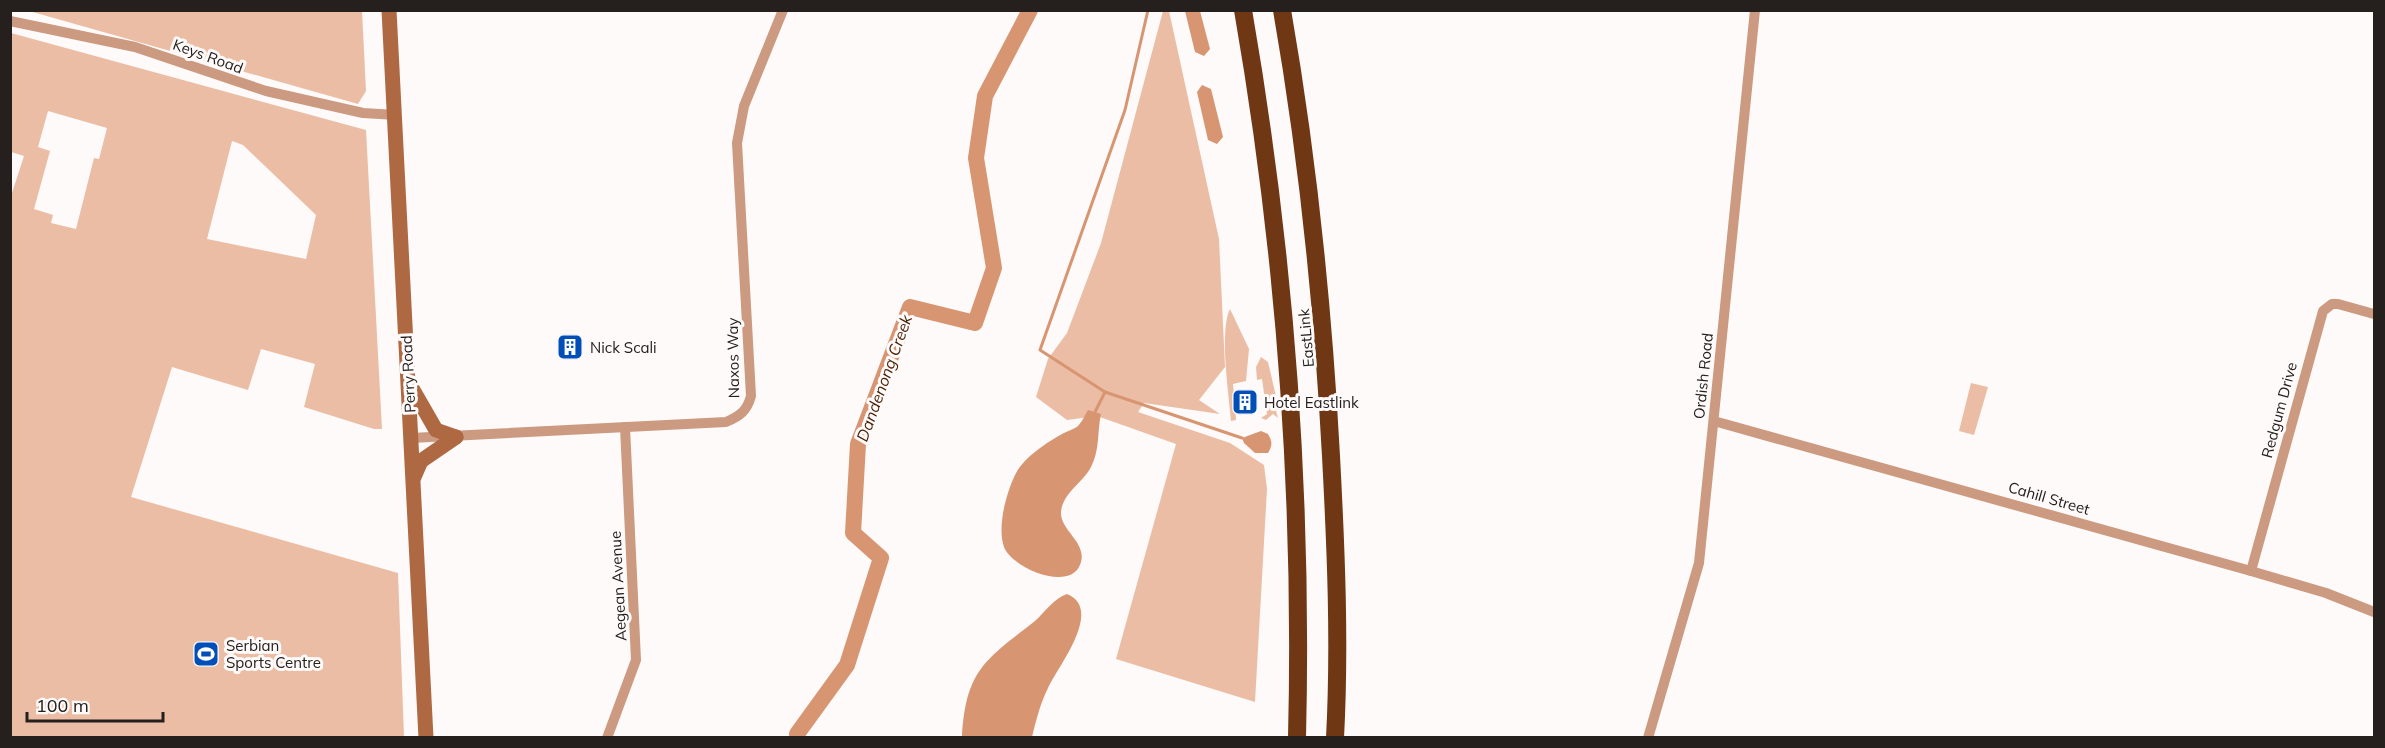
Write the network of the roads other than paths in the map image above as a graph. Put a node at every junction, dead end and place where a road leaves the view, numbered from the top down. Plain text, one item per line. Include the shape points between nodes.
1 (390, 10) edge
2 (783, 10) edge
3 (1243, 10) edge
4 (1282, 10) edge
5 (1755, 10) edge
6 (10, 21) edge
7 (396, 115) junction
8 (2374, 314) edge
9 (408, 382) junction
10 (1713, 421) junction
11 (625, 427) junction
12 (456, 437) junction
13 (411, 438) junction
14 (413, 478) junction
15 (2251, 571) junction
16 (2374, 612) edge
17 (426, 738) edge
18 (607, 738) edge
19 (1297, 738) edge
20 (1335, 738) edge
21 (1648, 738) edge

1 - 7 main road, Perry Road
2 - 11 street, Naxos Way via 744,106 737,143 752,396 748,407 726,422
3 - 19 highway, EastLink via 1277,248 1291,412 1298,580
4 - 20 highway, EastLink via 1303,144 1326,362 1335,539
5 - 10 street, Ordish Road
6 - 7 street, Keys Road via 135,47 266,91 363,113
7 - 9 main road, Perry Road
8 - 15 street, Redgum Drive via 2338,304 2323,311
9 - 12 main road via 436,430
9 - 13 main road, Perry Road
10 - 15 street, Cahill Street
10 - 21 street, Ordish Road via 1699,563
11 - 12 street, Naxos Way
11 - 18 street, Aegean Avenue via 636,660
12 - 13 street, Naxos Way
12 - 14 main road via 421,461
13 - 14 main road, Perry Road
14 - 17 main road, Perry Road
15 - 16 street, Cahill Street

